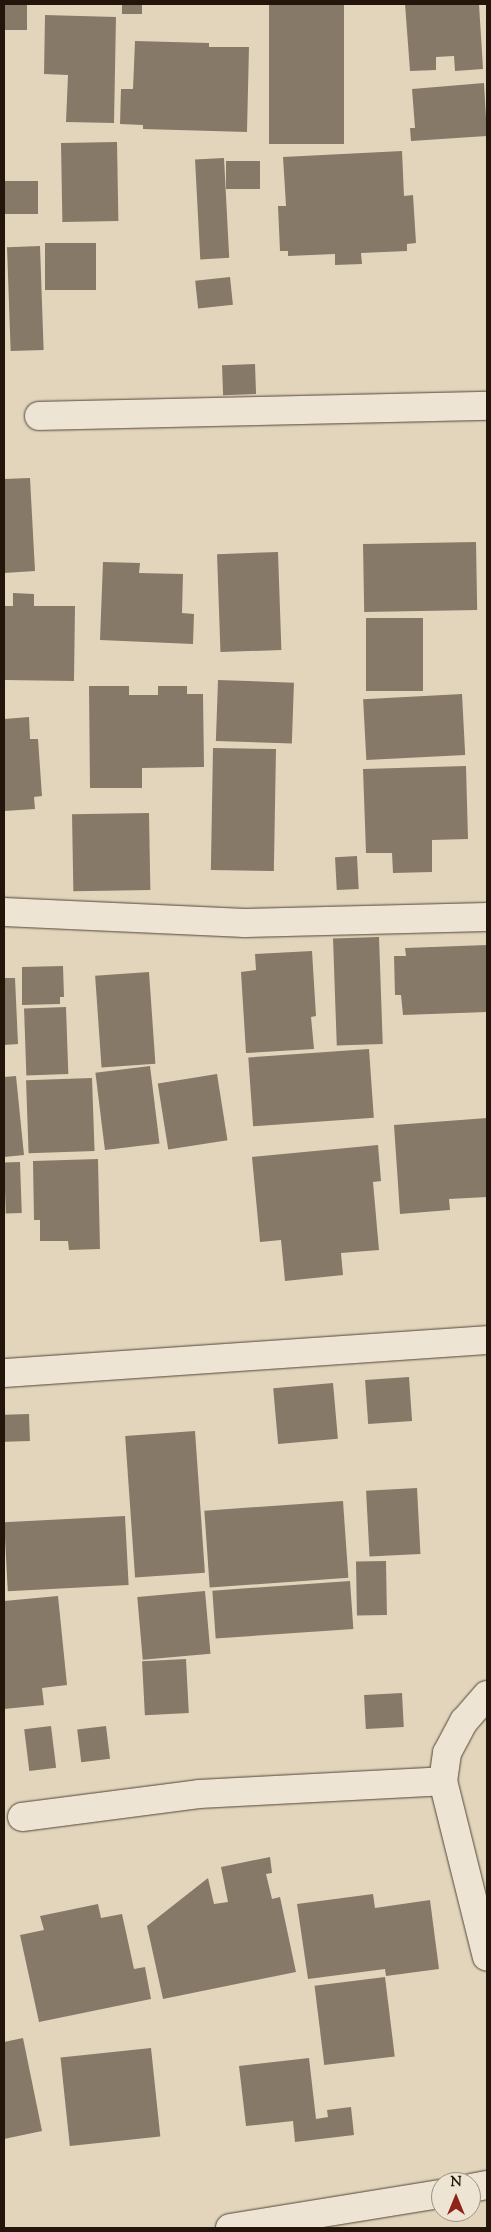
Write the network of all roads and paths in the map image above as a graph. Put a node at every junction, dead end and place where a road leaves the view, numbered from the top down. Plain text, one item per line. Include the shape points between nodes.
1 (487, 406) edge
2 (39, 416) dead end
3 (4, 912) edge
4 (487, 917) edge
5 (487, 1340) edge
6 (4, 1373) edge
7 (487, 1695) edge
8 (443, 1781) junction
9 (22, 1817) dead end
10 (487, 1957) edge
11 (431, 2196) edge
12 (230, 2228) edge

1 - 2 street
3 - 4 street via 245,923
5 - 6 street
7 - 8 street via 464,1721 447,1753
8 - 9 street via 199,1794
8 - 10 street
11 - 12 street

